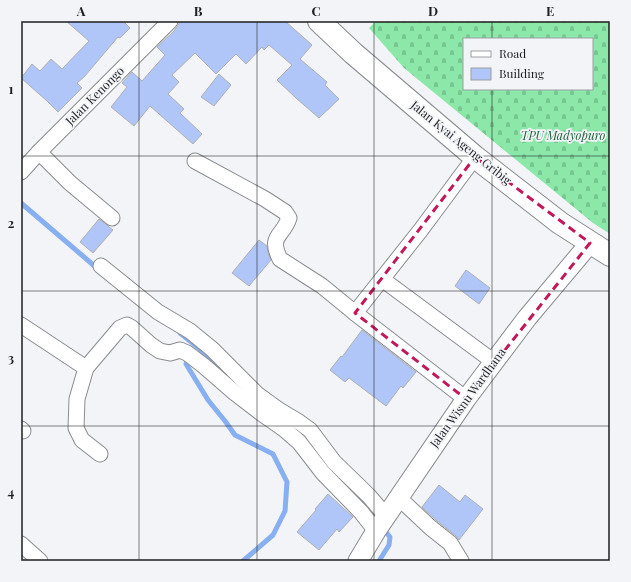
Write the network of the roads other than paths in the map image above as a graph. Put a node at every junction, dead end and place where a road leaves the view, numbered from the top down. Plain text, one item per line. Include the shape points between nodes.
1 (170, 21) edge
2 (319, 21) edge
3 (39, 152) junction
4 (475, 157) junction
5 (195, 161) dead end
6 (21, 172) edge
7 (112, 218) dead end
8 (590, 243) junction
9 (610, 255) edge
10 (101, 266) dead end
11 (382, 278) junction
12 (356, 313) junction
13 (21, 325) edge
14 (188, 346) junction
15 (494, 362) junction
16 (86, 368) junction
17 (466, 399) junction
18 (100, 454) dead end
19 (328, 468) junction
20 (399, 498) junction
21 (381, 524) junction
22 (21, 544) edge
23 (40, 561) edge
24 (358, 561) edge
25 (461, 561) edge

1 - 3 street, Jalan Kenongo
2 - 4 main road, Jalan Kyai Ageng Gribig
3 - 6 street, Jalan Kenongo
3 - 7 street via 70,184
4 - 8 main road, Jalan Kyai Ageng Gribig
4 - 11 street
5 - 12 street via 285,212 289,218 276,239 280,259 322,286
8 - 9 main road, Jalan Kyai Ageng Gribig
8 - 15 street, Jalan Wisnu Wardhana
10 - 14 street via 158,312
11 - 12 street
11 - 15 street
12 - 17 street
13 - 16 street
14 - 16 street via 170,353 160,351 127,325 120,328
14 - 19 street via 240,397 284,429
14 - 19 street via 212,349 257,394 310,430
15 - 17 street, Jalan Wisnu Wardhana
16 - 18 street via 77,399 76,428 82,440
17 - 20 street, Jalan Wisnu Wardhana
19 - 21 street via 361,512
20 - 21 street, Jalan Wisnu Wardhana
20 - 25 street via 450,543
21 - 24 street, Jalan Wisnu Wardhana
22 - 23 street

